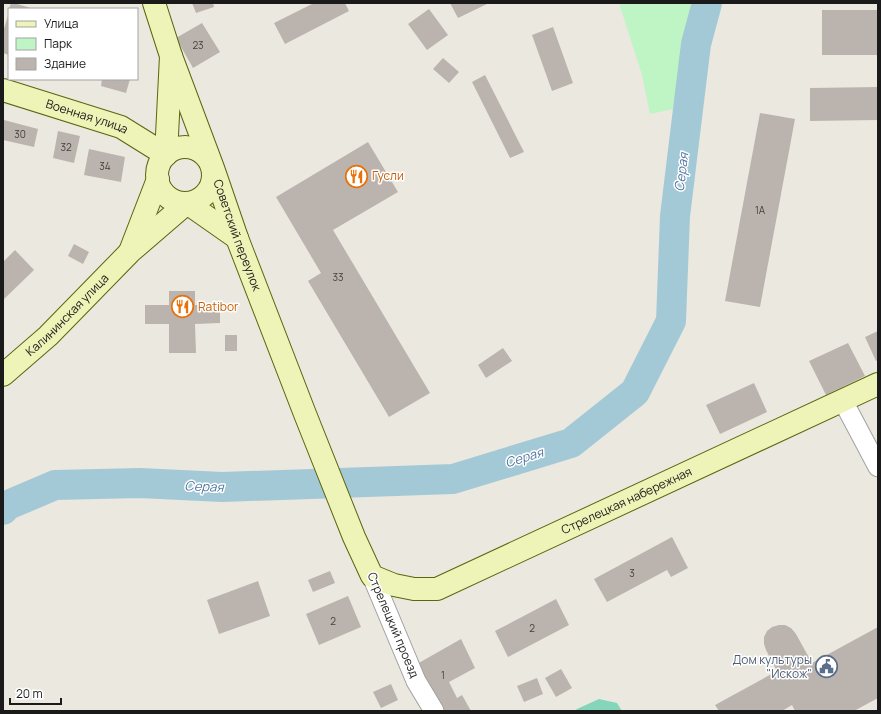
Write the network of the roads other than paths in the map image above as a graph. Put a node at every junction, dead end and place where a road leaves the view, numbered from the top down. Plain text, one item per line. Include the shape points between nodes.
1 (154, 3) edge
2 (171, 56) junction
3 (3, 90) edge
4 (166, 155) junction
5 (213, 168) junction
6 (158, 179) junction
7 (186, 203) junction
8 (237, 238) junction
9 (130, 252) junction
10 (3, 375) edge
11 (878, 384) edge
12 (843, 401) junction
13 (878, 467) edge
14 (354, 537) joint
15 (372, 576) junction
16 (434, 711) edge

1 - 2 street
2 - 4 street
2 - 5 street, Советский переулок
3 - 4 street, Военная улица via 121,127
4 - 5 street via 178,148 193,148 205,155
4 - 6 street via 159,166
5 - 7 street via 214,176 208,192 198,200
5 - 8 street, Советский переулок
6 - 7 street via 159,186 167,196
6 - 9 street
7 - 8 street
7 - 9 street, Калининская улица
8 - 14 street, Советский переулок
9 - 10 street, Калининская улица via 48,336
11 - 12 street, Стрелецкая набережная
12 - 13 street
12 - 15 street, Стрелецкая набережная via 437,589 394,586
14 - 15 street, Стрелецкий проезд
15 - 16 street, Стрелецкий проезд via 416,681

